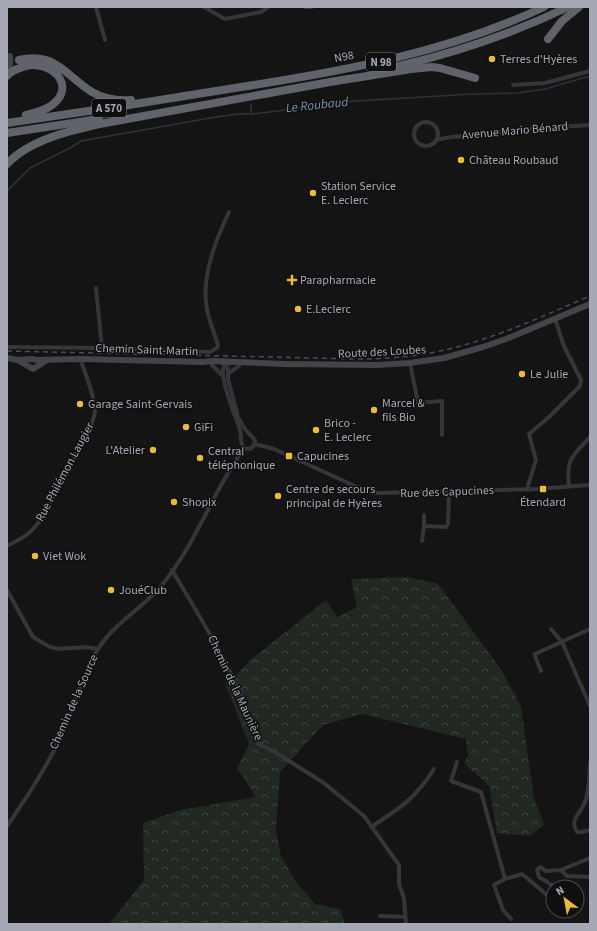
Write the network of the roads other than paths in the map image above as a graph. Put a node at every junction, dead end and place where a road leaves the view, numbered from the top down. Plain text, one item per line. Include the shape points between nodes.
1 (96, 7) edge
2 (204, 7) edge
3 (268, 7) edge
4 (305, 7) edge
5 (312, 7) edge
6 (544, 7) edge
7 (568, 7) edge
8 (580, 7) edge
9 (548, 39) dead end
10 (105, 40) dead end
11 (19, 60) joint
12 (8, 62) edge
13 (35, 64) junction
14 (590, 71) edge
15 (7, 76) edge
16 (475, 78) dead end
17 (330, 82) junction
18 (513, 85) dead end
19 (212, 92) junction
20 (257, 95) junction
21 (7, 119) edge
22 (7, 123) edge
23 (590, 126) edge
24 (437, 128) junction
25 (7, 133) edge
26 (451, 137) junction
27 (436, 140) junction
28 (7, 164) edge
29 (229, 212) dead end
30 (96, 288) dead end
31 (590, 304) edge
32 (555, 319) junction
33 (7, 347) edge
34 (102, 348) junction
35 (7, 358) edge
36 (80, 359) junction
37 (202, 362) junction
38 (223, 363) junction
39 (410, 363) junction
40 (285, 364) junction
41 (212, 365) junction
42 (239, 366) junction
43 (229, 373) junction
44 (223, 376) junction
45 (251, 435) junction
46 (442, 435) dead end
47 (590, 437) edge
48 (241, 440) junction
49 (255, 444) junction
50 (244, 448) junction
51 (590, 483) edge
52 (569, 486) junction
53 (528, 490) junction
54 (449, 492) junction
55 (424, 515) dead end
56 (424, 526) junction
57 (422, 541) dead end
58 (7, 546) edge
59 (172, 570) junction
60 (7, 590) edge
61 (551, 629) dead end
62 (590, 630) edge
63 (562, 642) junction
64 (98, 649) junction
65 (542, 671) dead end
66 (590, 706) edge
67 (457, 762) dead end
68 (590, 763) edge
69 (434, 769) dead end
70 (7, 826) edge
71 (372, 827) junction
72 (590, 830) edge
73 (590, 858) edge
74 (562, 870) junction
75 (590, 877) edge
76 (505, 879) junction
77 (545, 881) edge
78 (545, 893) edge
79 (380, 916) dead end
80 (405, 918) junction
81 (511, 919) dead end
82 (406, 924) edge

1 - 10 street
2 - 3 street via 225,19 261,12
4 - 5 street
6 - 19 highway, N98 / N 98 via 456,42 425,51 312,76
7 - 17 highway, N 98 via 508,33 459,50
8 - 9 highway via 562,21
11 - 12 main road
11 - 19 highway via 34,57 58,64 94,93 108,99 129,100
12 - 13 highway via 14,66
13 - 15 highway via 14,70
13 - 21 highway via 57,74 62,88 60,94 46,109
14 - 18 street via 545,83
16 - 17 highway via 432,67
17 - 20 highway
19 - 22 highway, A 570
20 - 25 highway
20 - 28 highway via 82,128 32,145 14,156
23 - 26 street, Avenue Mario Bénard
24 - 26 street, Avenue Mario Bénard via 444,135
24 - 27 street
24 - 27 street via 428,122 421,123 416,127 414,134 422,145 428,146
26 - 27 street, Avenue Mario Bénard
29 - 34 street, Chemin Saint-Martin via 211,256 206,286 207,312 218,345 215,350 210,352
30 - 34 street
31 - 32 main road, Route des Loubes
32 - 39 main road, Route des Loubes via 484,347 444,358
32 - 53 street via 581,380 580,386 529,434 536,460
33 - 34 street, Chemin Saint-Martin
35 - 36 main road, Route des Loubes via 33,363 49,359
36 - 37 main road, Route des Loubes
36 - 58 street, Rue Philémon Laugier via 95,411 87,435 35,528 25,537
37 - 38 main road, Route des Loubes
37 - 41 main road, Route des Loubes
38 - 40 main road, Route des Loubes
38 - 41 main road, Route des Loubes
38 - 42 main road, Route des Loubes
38 - 43 street
38 - 44 street
39 - 40 main road, Route des Loubes
39 - 46 street via 418,403 442,401
40 - 42 main road, Route des Loubes
41 - 44 street
42 - 43 street
43 - 45 street via 228,379 238,417
44 - 48 street
45 - 48 street via 245,435
45 - 49 street
47 - 52 street via 568,464
48 - 50 street
49 - 50 street via 250,449
49 - 54 street, Rue des Capucines via 274,449 368,492
50 - 59 street, Chemin de la Source via 182,557
51 - 52 street, Rue des Capucines
52 - 53 street, Rue des Capucines
53 - 54 street, Rue des Capucines
54 - 56 street via 448,524
55 - 56 street
56 - 57 street
59 - 64 street, Chemin de la Source via 152,596 117,626
59 - 71 street, Chemin de la Maunière via 208,629 230,672 254,728 258,744 324,782 364,816
60 - 64 street via 33,637 59,649
61 - 63 street
62 - 63 street
63 - 65 street via 535,654
63 - 66 street
64 - 70 street, Chemin de la Source via 61,736 24,802
67 - 76 street via 452,781 481,792
68 - 72 street via 584,804 574,820 577,832
69 - 71 street via 411,799
71 - 80 street, Chemin de la Maunière via 400,865 399,884 404,898
73 - 74 street
74 - 75 street via 567,876
74 - 77 street via 546,871 540,867 537,870 539,877
76 - 78 street via 522,874
76 - 81 street via 494,885 503,910
79 - 80 street
80 - 82 street, Chemin de la Maunière

